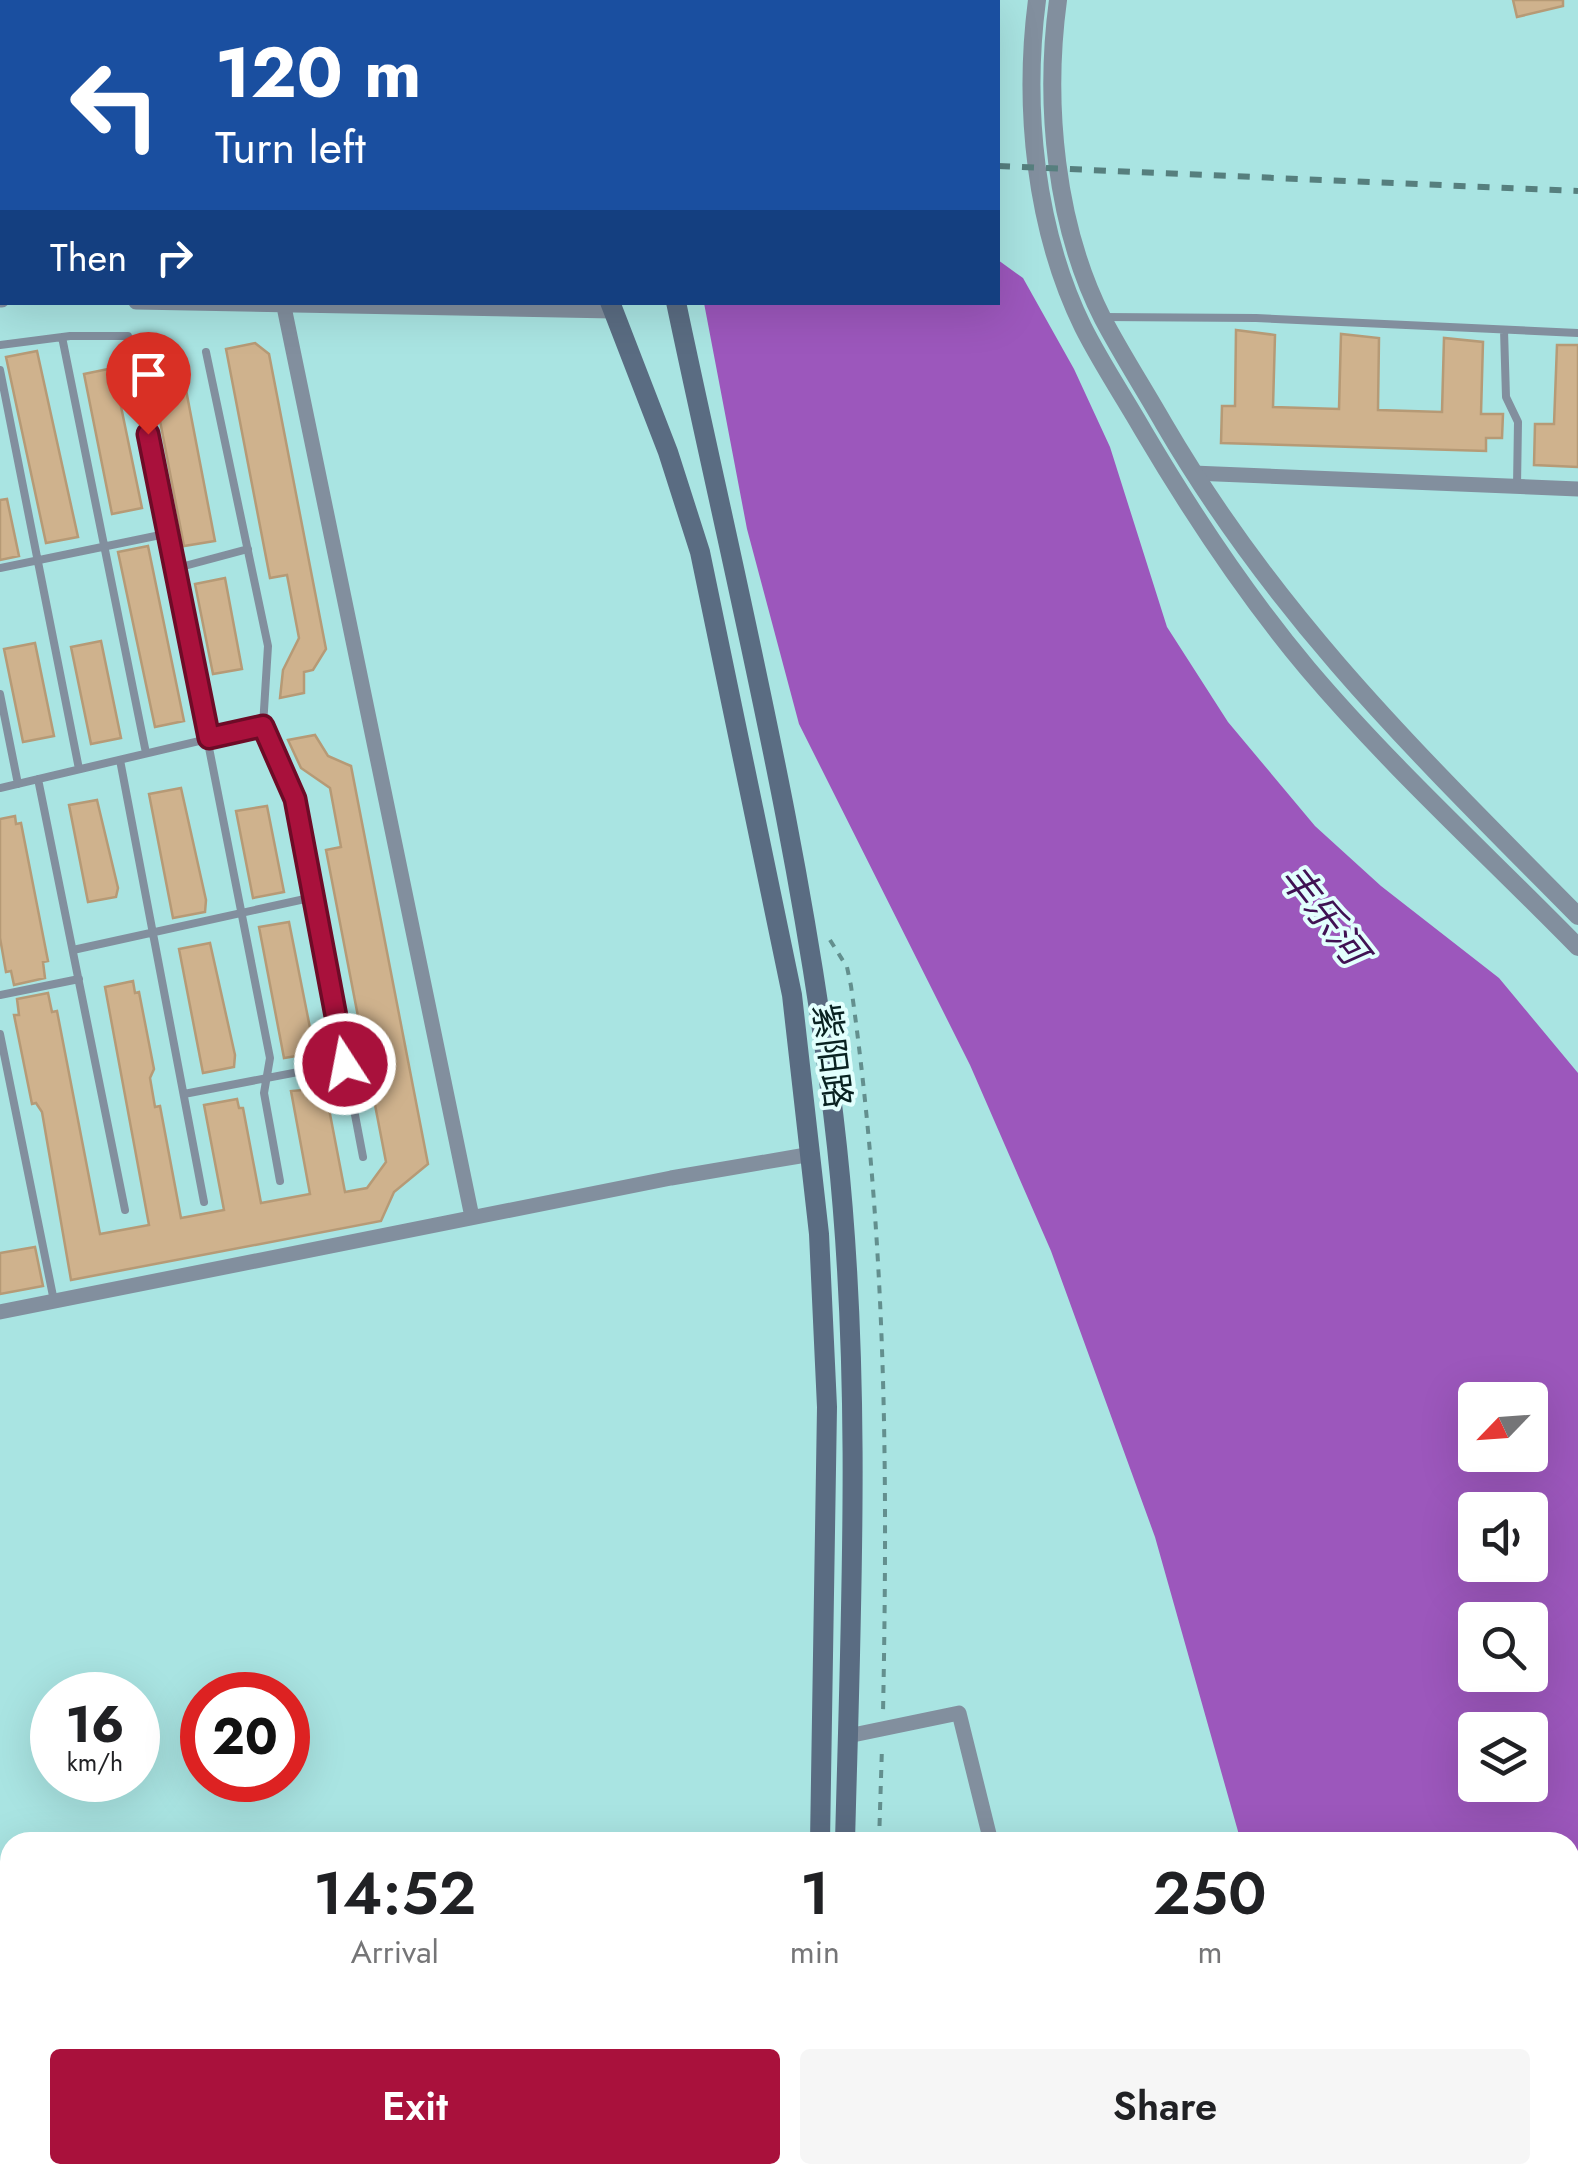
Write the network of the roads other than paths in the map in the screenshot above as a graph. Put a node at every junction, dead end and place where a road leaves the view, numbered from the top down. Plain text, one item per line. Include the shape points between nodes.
1 (1036, 0) edge
2 (1058, 0) edge
3 (284, 305) edge
4 (448, 305) edge
5 (677, 305) edge
6 (611, 306) edge
7 (1102, 317) junction
8 (1504, 330) junction
9 (1578, 333) edge
10 (62, 337) junction
11 (0, 345) edge
12 (206, 352) dead end
13 (0, 370) edge
14 (1193, 474) junction
15 (1516, 486) junction
16 (1578, 489) edge
17 (170, 534) junction
18 (105, 546) junction
19 (248, 549) junction
20 (38, 560) junction
21 (0, 568) edge
22 (177, 568) junction
23 (0, 694) edge
24 (263, 726) junction
25 (209, 738) junction
26 (146, 753) junction
27 (120, 760) junction
28 (80, 769) junction
29 (38, 779) junction
30 (18, 784) junction
31 (0, 788) edge
32 (314, 897) junction
33 (242, 913) junction
34 (1578, 916) edge
35 (153, 932) junction
36 (1578, 947) edge
37 (73, 950) junction
38 (79, 979) junction
39 (0, 995) edge
40 (0, 1034) edge
41 (345, 1064) junction
42 (267, 1078) junction
43 (184, 1094) junction
44 (812, 1154) junction
45 (363, 1157) dead end
46 (280, 1181) dead end
47 (204, 1202) dead end
48 (125, 1210) dead end
49 (472, 1218) junction
50 (54, 1300) junction
51 (0, 1312) edge
52 (848, 1736) junction
53 (820, 1832) edge
54 (845, 1832) edge
55 (989, 1832) edge

1 - 36 street via 1032,108 1039,176 1082,326 1175,485 1277,630 1343,708
2 - 7 street via 1057,146 1074,236
3 - 49 street
4 - 6 street
5 - 52 main road, 紫阳路 via 804,911 828,1071 853,1406
6 - 44 main road, 紫阳路 via 668,452 714,606 779,916
7 - 8 lane
7 - 14 street
8 - 9 lane
8 - 15 lane via 1506,397 1518,422
10 - 11 lane
10 - 17 lane via 128,336
10 - 18 lane
12 - 19 lane
13 - 20 lane
14 - 15 street
14 - 34 street via 1326,656
15 - 16 street
17 - 18 lane
17 - 22 lane
18 - 20 lane
18 - 26 lane
19 - 22 lane
19 - 24 lane via 268,646
20 - 21 lane
20 - 28 lane
22 - 25 lane
23 - 30 lane
24 - 25 lane
24 - 32 lane via 295,799
25 - 26 lane
25 - 33 lane
26 - 27 lane
27 - 28 lane
27 - 35 lane
28 - 29 lane
29 - 30 lane
29 - 37 lane
30 - 31 lane
32 - 33 lane
32 - 41 lane
33 - 35 lane
33 - 42 lane via 270,1058
35 - 37 lane
35 - 43 lane
37 - 38 lane
38 - 39 lane
38 - 48 lane
40 - 50 lane
41 - 42 lane
41 - 45 lane
42 - 43 lane
42 - 46 lane
43 - 47 lane
44 - 49 street
44 - 53 main road, 紫阳路 via 827,1407
49 - 50 street
50 - 51 street
52 - 54 main road, 紫阳路
52 - 55 street via 959,1713

